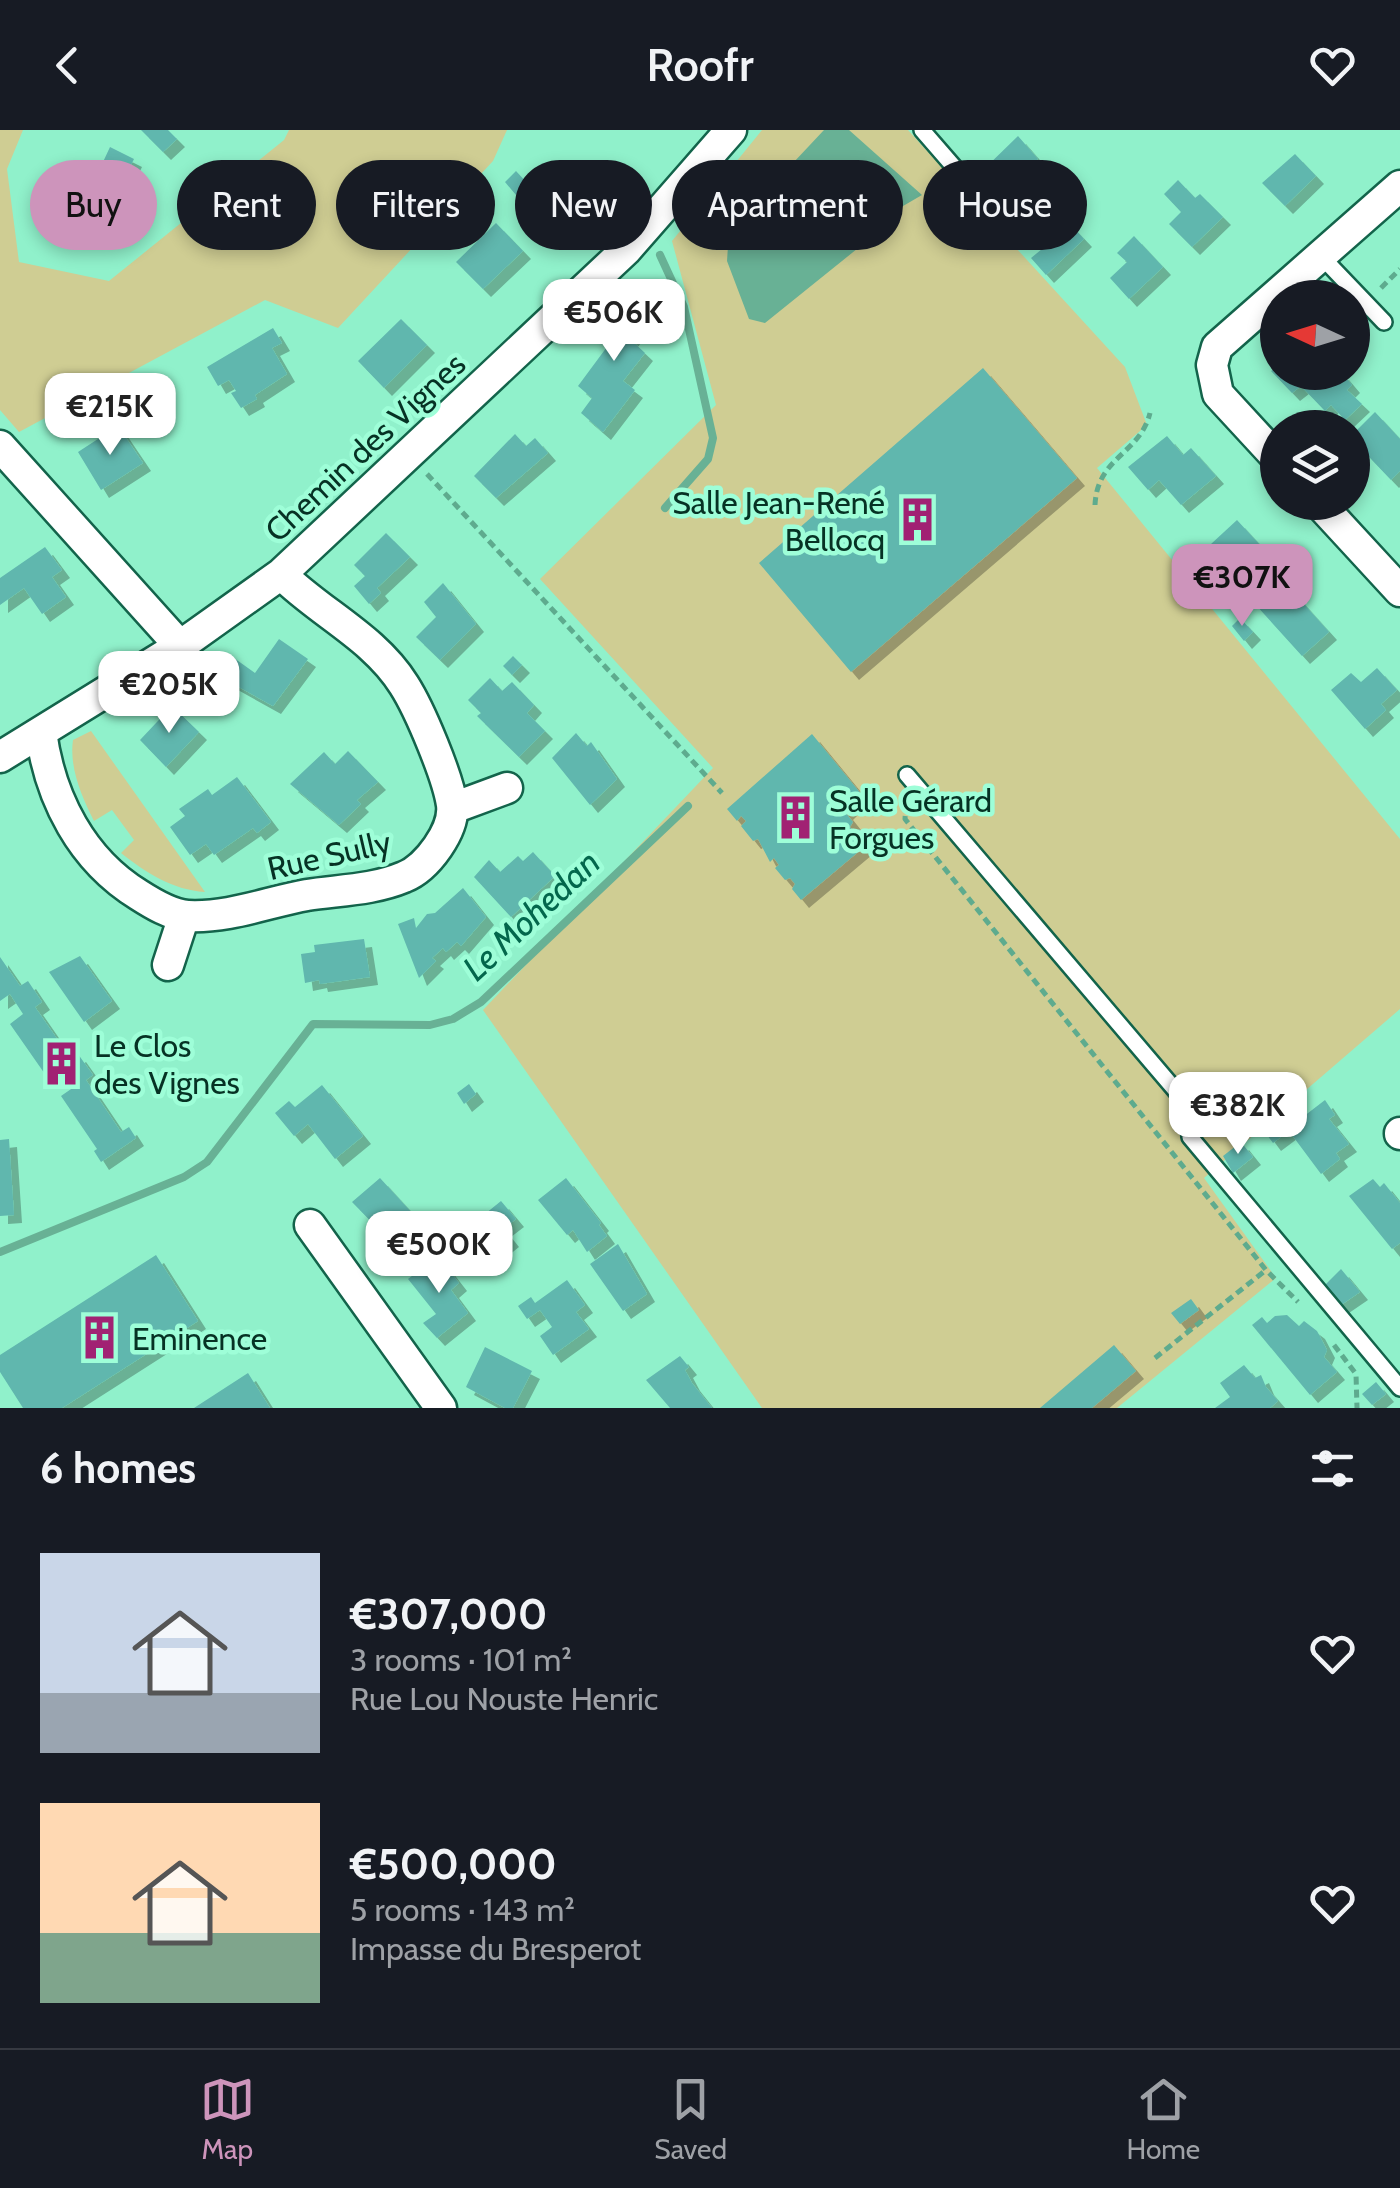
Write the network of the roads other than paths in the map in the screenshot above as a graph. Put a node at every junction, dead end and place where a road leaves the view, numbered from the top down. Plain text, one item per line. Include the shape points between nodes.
1 (731, 130) edge
2 (922, 130) edge
3 (948, 160) edge
4 (1400, 186) edge
5 (1320, 255) junction
6 (1384, 322) dead end
7 (1260, 440) edge
8 (0, 446) edge
9 (1335, 520) edge
10 (281, 574) junction
11 (1400, 591) edge
12 (180, 646) junction
13 (41, 732) junction
14 (0, 757) edge
15 (908, 775) road end
16 (506, 788) dead end
17 (452, 808) junction
18 (184, 916) junction
19 (168, 965) dead end
20 (310, 1225) dead end
21 (1400, 1388) edge
22 (441, 1408) edge

1 - 10 street, Chemin des Vignes via 626,250
2 - 3 lane
4 - 5 street
5 - 6 lane
5 - 7 street via 1217,347 1212,365 1218,394
8 - 12 street
9 - 11 street
10 - 12 street, Chemin des Vignes
10 - 17 street via 375,648 405,686
12 - 13 street, Chemin des Vignes
13 - 14 street, Chemin des Vignes
13 - 18 street, Rue Sully via 62,808 83,846 114,880
15 - 21 lane via 1188,1105 1190,1137
16 - 17 street
17 - 18 street, Rue Sully via 440,847 408,876 230,913
18 - 19 street
20 - 22 street

